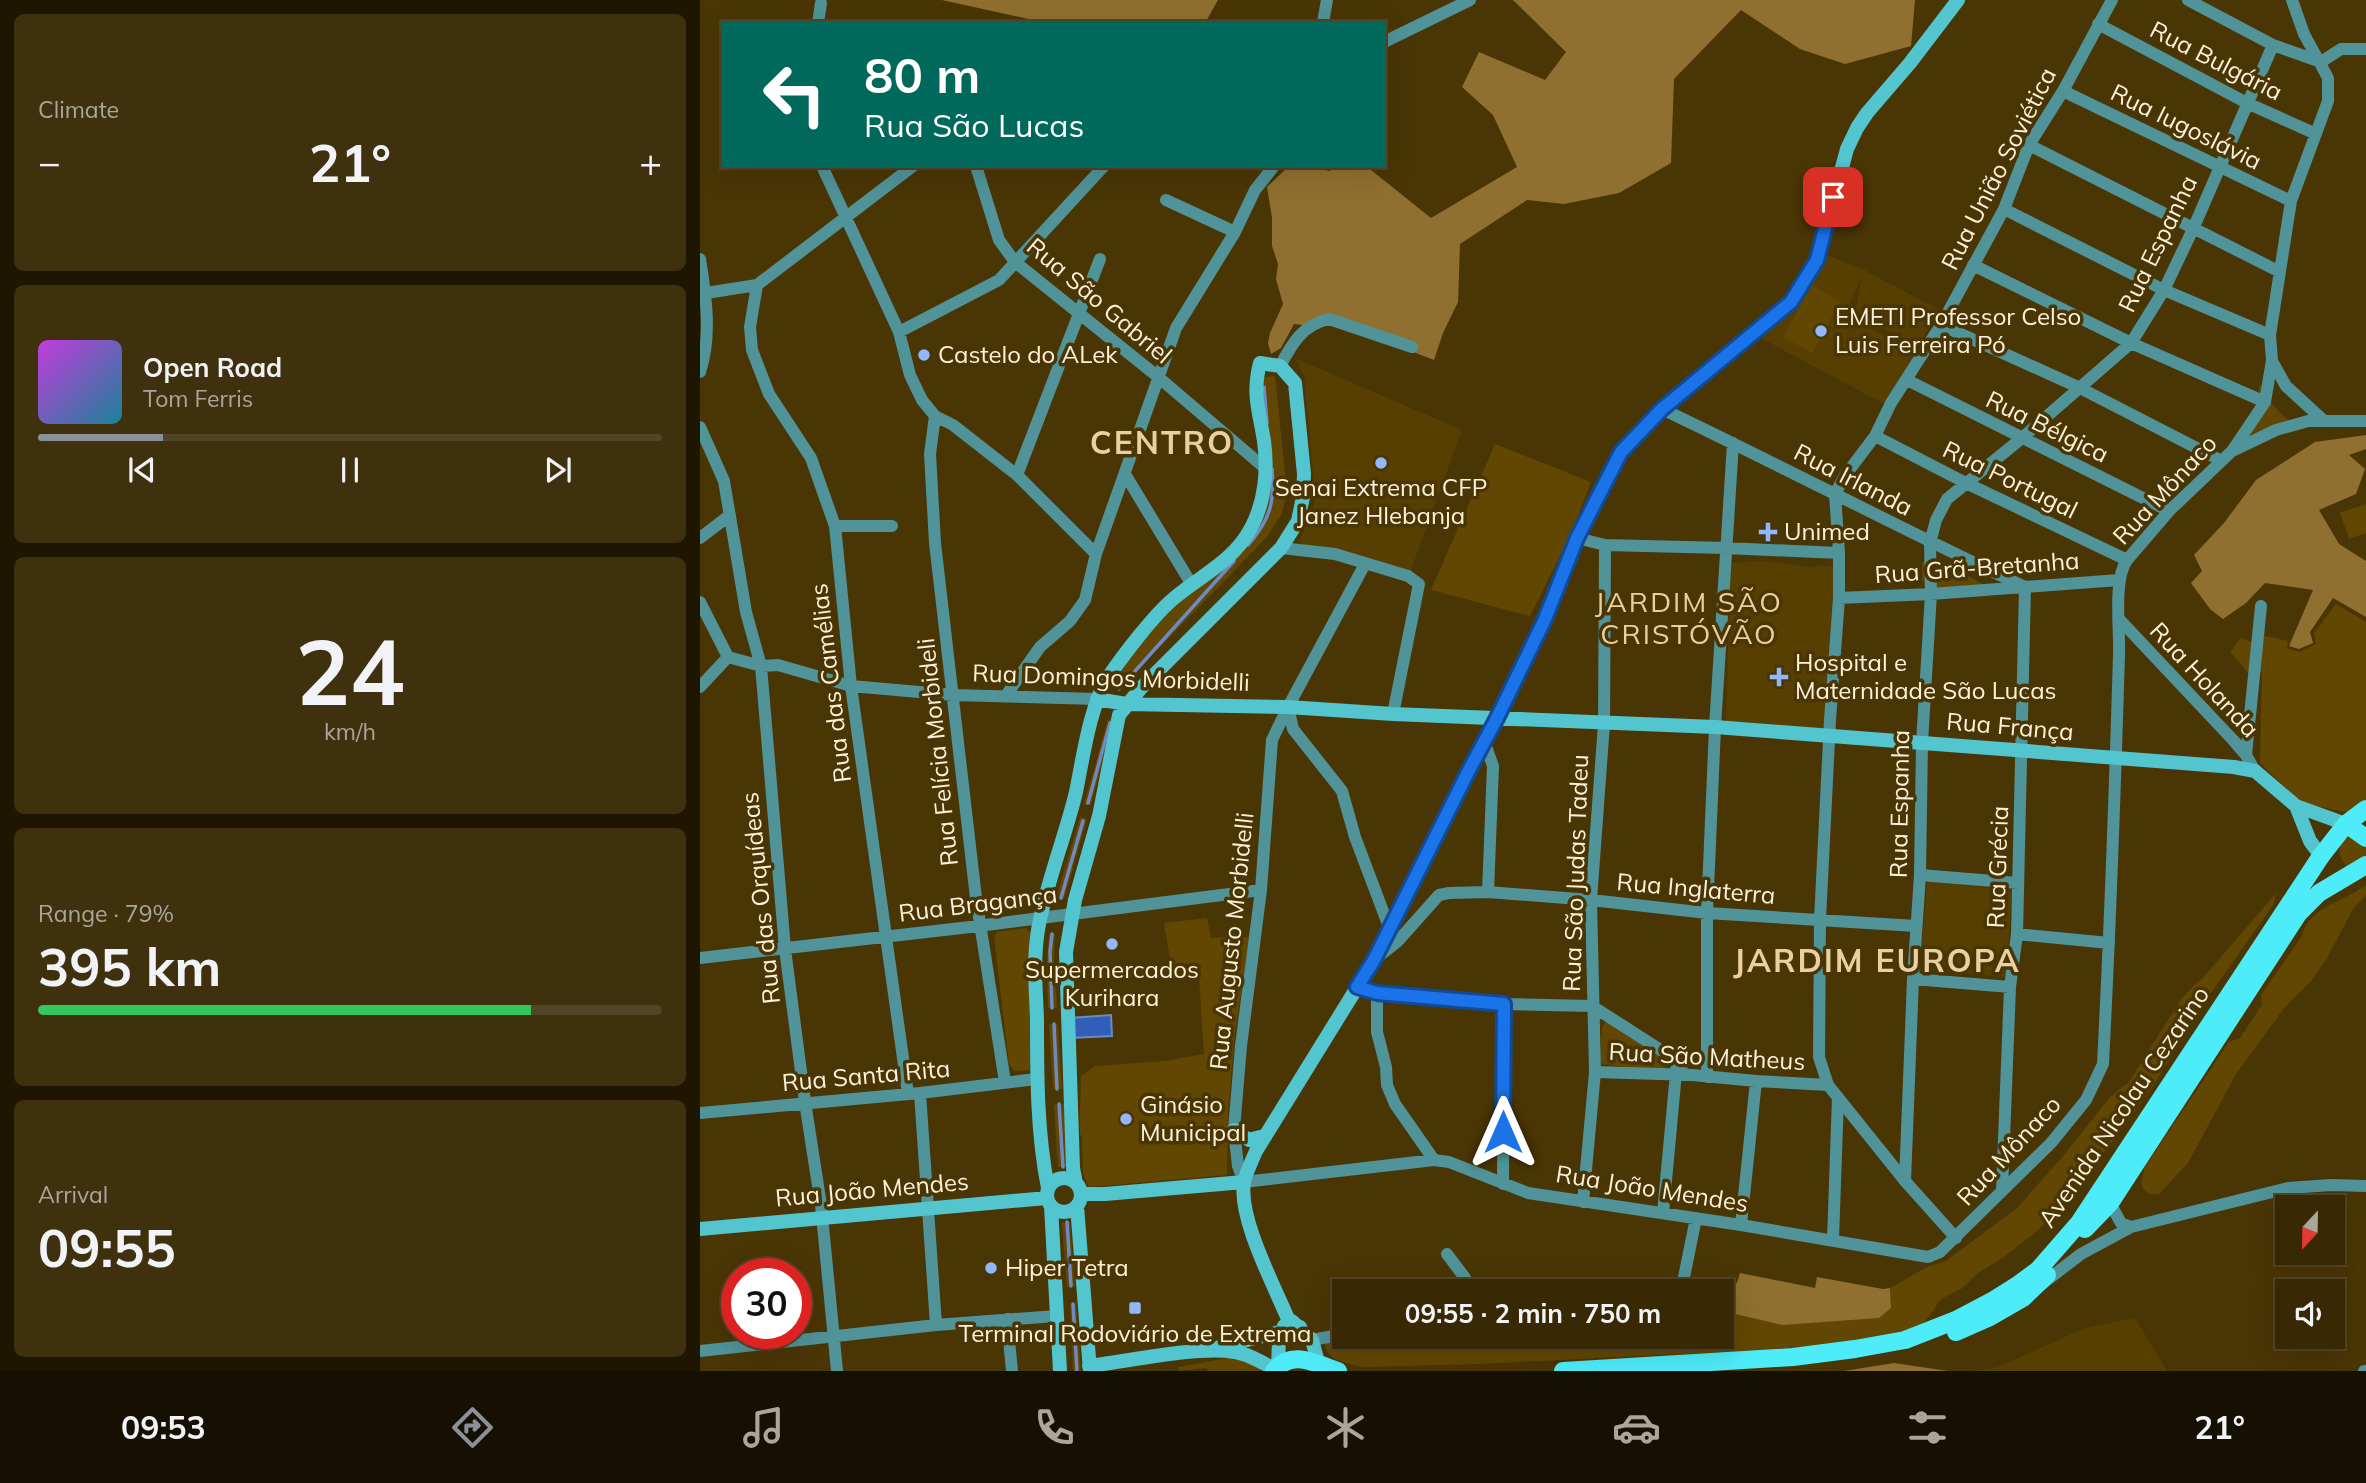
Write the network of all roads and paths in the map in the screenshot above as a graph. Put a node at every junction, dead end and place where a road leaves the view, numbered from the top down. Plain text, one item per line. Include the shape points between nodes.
1 (1328, 0) edge
2 (1470, 0) edge
3 (1958, 0) edge
4 (2112, 0) edge
5 (2188, 0) edge
6 (2292, 0) edge
7 (821, 4) dead end
8 (818, 21) edge
9 (1324, 21) edge
10 (2098, 23) junction
11 (1386, 41) edge
12 (2273, 45) junction
13 (2366, 49) edge
14 (2321, 62) junction
15 (2063, 91) junction
16 (2247, 103) junction
17 (2316, 134) junction
18 (2029, 145) junction
19 (823, 168) edge
20 (910, 168) edge
21 (977, 168) edge
22 (1102, 168) edge
23 (1272, 168) edge
24 (2219, 168) junction
25 (1166, 200) dead end
26 (2291, 201) junction
27 (2004, 209) junction
28 (845, 216) junction
29 (2193, 229) junction
30 (1235, 232) junction
31 (700, 259) edge
32 (1100, 259) dead end
33 (1015, 262) junction
34 (1973, 265) junction
35 (2280, 272) junction
36 (757, 285) junction
37 (2164, 290) junction
38 (706, 293) junction
39 (1078, 314) junction
40 (1941, 326) junction
41 (899, 332) junction
42 (2270, 335) junction
43 (2131, 343) junction
44 (1412, 347) dead end
45 (2272, 360) junction
46 (1280, 366) junction
47 (700, 372) edge
48 (1157, 376) junction
49 (1907, 380) junction
50 (2078, 387) junction
51 (2266, 402) junction
52 (1662, 409) junction
53 (935, 416) junction
54 (2323, 420) junction
55 (2366, 421) edge
56 (700, 427) edge
57 (1875, 436) junction
58 (2022, 438) junction
59 (1733, 443) junction
60 (2232, 451) junction
61 (2220, 460) junction
62 (1266, 469) junction
63 (1125, 474) junction
64 (1017, 475) junction
65 (1966, 484) junction
66 (1835, 494) junction
67 (2169, 511) junction
68 (730, 515) junction
69 (835, 526) junction
70 (892, 526) dead end
71 (700, 538) edge
72 (1577, 538) junction
73 (1930, 542) junction
74 (1605, 545) junction
75 (1281, 548) junction
76 (1726, 548) junction
77 (1096, 554) junction
78 (1839, 554) junction
79 (2127, 560) junction
80 (1365, 564) junction
81 (2119, 580) junction
82 (1192, 585) junction
83 (2025, 587) junction
84 (1931, 594) junction
85 (1839, 598) junction
86 (700, 602) edge
87 (2261, 606) dead end
88 (2120, 620) junction
89 (728, 657) junction
90 (761, 666) junction
91 (851, 686) junction
92 (700, 687) edge
93 (953, 695) junction
94 (1005, 697) junction
95 (1097, 699) junction
96 (1126, 704) junction
97 (1287, 707) junction
98 (1393, 715) junction
99 (1497, 718) junction
100 (1604, 724) junction
101 (1715, 727) junction
102 (1829, 737) junction
103 (1484, 741) junction
104 (1922, 743) junction
105 (2023, 752) junction
106 (2246, 755) junction
107 (2116, 758) junction
108 (2255, 771) junction
109 (2296, 806) junction
110 (2366, 809) edge
111 (2346, 824) junction
112 (2366, 838) edge
113 (2321, 856) junction
114 (2366, 866) edge
115 (1920, 875) junction
116 (2346, 878) junction
117 (2018, 883) junction
118 (1261, 890) junction
119 (1488, 892) junction
120 (1591, 900) junction
121 (1707, 913) junction
122 (1072, 914) junction
123 (1041, 917) junction
124 (1820, 920) junction
125 (981, 925) junction
126 (1916, 926) junction
127 (1389, 927) junction
128 (2017, 934) junction
129 (884, 936) junction
130 (2109, 943) junction
131 (785, 948) junction
132 (700, 958) edge
133 (1374, 960) junction
134 (1913, 979) junction
135 (1357, 987) junction
136 (2010, 987) junction
137 (1377, 993) junction
138 (1504, 1004) junction
139 (1592, 1006) junction
140 (1676, 1069) junction
141 (1595, 1072) junction
142 (1707, 1077) junction
143 (1036, 1079) junction
144 (1756, 1081) junction
145 (1005, 1082) junction
146 (1828, 1084) junction
147 (914, 1094) junction
148 (1838, 1097) junction
149 (805, 1102) junction
150 (700, 1113) edge
151 (1234, 1130) junction
152 (1264, 1136) junction
153 (1434, 1160) junction
154 (1905, 1181) junction
155 (1244, 1182) junction
156 (1503, 1184) junction
157 (2366, 1186) edge
158 (2002, 1190) junction
159 (1078, 1194) junction
160 (1049, 1197) junction
161 (1583, 1202) junction
162 (2110, 1203) junction
163 (928, 1209) junction
164 (1663, 1213) junction
165 (823, 1218) junction
166 (1696, 1218) junction
167 (1741, 1225) junction
168 (2131, 1227) junction
169 (700, 1229) edge
170 (1956, 1238) junction
171 (1833, 1240) junction
172 (1447, 1254) dead end
173 (1928, 1257) joint
174 (1465, 1279) edge
175 (1684, 1279) edge
176 (2024, 1297) junction
177 (1056, 1316) junction
178 (1007, 1319) junction
179 (936, 1325) junction
180 (1290, 1326) junction
181 (835, 1336) junction
182 (1332, 1336) edge
183 (1312, 1340) junction
184 (700, 1351) edge
185 (1207, 1351) junction
186 (1327, 1368) edge
187 (1090, 1369) edge
188 (1276, 1369) edge
189 (837, 1371) edge
190 (1012, 1371) edge
191 (1060, 1371) edge
192 (1563, 1371) edge
193 (1723, 1371) edge

1 - 9 street
2 - 11 street
3 - 52 street via 1857,128 1817,260 1791,302
4 - 10 street, Rua União Soviética
5 - 12 street
6 - 14 street, Rua Mônaco via 2304,34
7 - 8 street
10 - 15 street, Rua União Soviética
10 - 16 street, Rua Bulgária
12 - 14 street
12 - 16 street, Rua Espanha
13 - 14 street via 2341,48
14 - 17 street, Rua Mônaco via 2328,78 2328,101
15 - 18 street, Rua União Soviética
15 - 24 street, Rua Iugoslávia
16 - 17 street, Rua Bulgária
16 - 24 street, Rua Espanha
17 - 26 street, Rua Mônaco
18 - 27 street, Rua União Soviética
18 - 29 street
19 - 28 street
20 - 28 street
21 - 33 street, Rua São Gabriel via 999,240
22 - 33 street
23 - 30 street via 1255,190
24 - 26 street, Rua Iugoslávia
24 - 29 street, Rua Espanha
25 - 30 street
26 - 35 street, Rua Mônaco
27 - 34 street, Rua União Soviética
27 - 37 street
28 - 36 street
28 - 41 street
29 - 35 street
29 - 37 street, Rua Espanha
30 - 48 street via 1176,328
31 - 38 street
32 - 39 street
33 - 39 street, Rua São Gabriel
33 - 41 street via 999,280
34 - 40 street, Rua União Soviética
34 - 43 street
35 - 42 street, Rua Mônaco
36 - 38 street
36 - 69 street, Rua das Camélias via 750,327 752,350 769,394 811,458
37 - 42 street
37 - 43 street, Rua Espanha
38 - 47 street via 705,356
39 - 48 street, Rua São Gabriel
39 - 64 street
40 - 49 street, Rua União Soviética
40 - 50 street
41 - 53 street via 910,375
42 - 45 street, Rua Mônaco
43 - 50 street, Rua Espanha
43 - 51 street
44 - 46 street via 1329,319 1299,334
45 - 51 street, Rua Mônaco
45 - 54 street via 2286,386
46 - 62 street via 1260,363 1256,380
46 - 75 street via 1295,383 1304,474 1298,521
48 - 62 street, Rua São Gabriel
48 - 63 street
49 - 57 street, Rua União Soviética
49 - 58 street, Rua Bélgica
50 - 58 street, Rua Espanha
50 - 61 street
51 - 60 street, Rua Mônaco
52 - 59 street, Rua Irlanda
52 - 72 street via 1621,452
53 - 64 street
53 - 93 street, Rua Felícia Morbideli via 930,454 935,543
54 - 55 street
54 - 60 street via 2276,430
56 - 68 street, Rua das Orquídeas via 724,481
57 - 65 street, Rua Portugal
57 - 66 street, Rua União Soviética
58 - 65 street, Rua Espanha
58 - 67 street, Rua Bélgica
59 - 66 street, Rua Irlanda
59 - 76 street
60 - 61 street, Rua Mônaco
61 - 67 street, Rua Mônaco
62 - 82 street via 1251,528 1239,546
63 - 77 street
63 - 82 street
64 - 77 street
65 - 73 street, Rua Espanha via 1947,499
65 - 79 street, Rua Portugal
66 - 73 street, Rua Irlanda
66 - 78 street
67 - 79 street, Rua Mônaco
68 - 71 street
68 - 90 street, Rua das Orquídeas via 746,612
69 - 70 street
69 - 91 street, Rua das Camélias
72 - 74 street
72 - 99 street via 1545,619
73 - 83 street, Rua Irlanda
73 - 84 street, Rua Espanha
74 - 76 street
74 - 100 street, Rua São Judas Tadeu
75 - 80 street via 1335,554
75 - 96 street
76 - 78 street
76 - 101 street
77 - 94 street via 1080,610 1041,647
78 - 85 street
79 - 81 street, Rua Mônaco
80 - 97 street, Rua Augusto Morbidelli
80 - 98 street via 1408,576 1419,584
81 - 83 street, Rua Grã-Bretanha
81 - 88 street, Rua Mônaco
82 - 95 street via 1160,612 1108,677
83 - 84 street, Rua Grã-Bretanha
83 - 105 street, Rua Grécia
84 - 85 street, Rua Grã-Bretanha
84 - 104 street, Rua Espanha
85 - 102 street
86 - 89 street
87 - 106 street
88 - 106 street, Rua Holanda
88 - 107 street, Rua Mônaco
89 - 90 street, Rua Domingos Morbidelli
89 - 92 street
90 - 91 street, Rua Domingos Morbidelli via 778,665
90 - 131 street, Rua das Orquídeas
91 - 93 street, Rua Domingos Morbidelli
91 - 129 street, Rua das Camélias
93 - 94 street, Rua Domingos Morbidelli
93 - 125 street, Rua Felícia Morbideli
94 - 95 street, Rua Domingos Morbidelli
95 - 96 street, Rua Domingos Morbidelli
95 - 123 street
96 - 97 street, Rua Domingos Morbidelli
96 - 122 street via 1119,715 1099,816
97 - 98 street, Rua Domingos Morbidelli
97 - 118 street, Rua Augusto Morbidelli via 1272,740
97 - 127 street via 1293,729 1342,791
98 - 99 street, Rua Domingos Morbidelli
99 - 100 street, Rua França
99 - 103 street
100 - 101 street, Rua França
100 - 120 street, Rua São Judas Tadeu
101 - 102 street, Rua França
101 - 121 street
102 - 104 street, Rua França
102 - 124 street
103 - 119 street via 1493,766
103 - 127 street
104 - 105 street, Rua França
104 - 115 street, Rua Espanha
105 - 107 street, Rua França
105 - 117 street, Rua Grécia
106 - 108 street, Rua Holanda
107 - 108 street, Rua França
107 - 130 street, Rua Mônaco
108 - 109 street
109 - 111 street
109 - 113 street
110 - 111 main road, Avenida Nicolau Cezarino
111 - 112 main road
111 - 113 main road, Avenida Nicolau Cezarino
113 - 116 main road
113 - 192 main road, Avenida Nicolau Cezarino via 2080,1223 2038,1270 2019,1284 1956,1320 1905,1340 1793,1357
114 - 116 main road, Avenida Nicolau Cezarino
115 - 117 street
115 - 126 street, Rua Espanha
116 - 162 main road, Avenida Nicolau Cezarino via 2319,893 2290,924
117 - 128 street, Rua Grécia
118 - 122 street, Rua Bragança
118 - 151 street, Rua Augusto Morbidelli
119 - 120 street, Rua Inglaterra
119 - 133 street, Rua Inglaterra via 1439,895 1398,941
120 - 121 street, Rua Inglaterra
120 - 139 street, Rua São Judas Tadeu
121 - 124 street, Rua Inglaterra
121 - 142 street
122 - 123 street, Rua Bragança
122 - 159 street via 1065,968
123 - 125 street, Rua Bragança
123 - 143 street via 1035,952
124 - 126 street, Rua Inglaterra
124 - 146 street via 1819,1057
125 - 129 street, Rua Bragança
125 - 145 street, Rua Felícia Morbideli
126 - 134 street, Rua Espanha
127 - 133 street
128 - 130 street
128 - 136 street, Rua Grécia
129 - 131 street, Rua Bragança
129 - 147 street, Rua das Camélias
130 - 158 street, Rua Mônaco via 2103,1065 2095,1084 2051,1143
131 - 132 street, Rua Bragança
131 - 149 street, Rua das Orquídeas
133 - 135 street
134 - 136 street
134 - 154 street, Rua Espanha
135 - 137 street
135 - 152 street
136 - 158 street, Rua Grécia
137 - 138 street
137 - 153 street via 1377,1032 1387,1085
138 - 139 street
138 - 156 street
139 - 140 street
139 - 141 street, Rua São Judas Tadeu
140 - 141 street, Rua São Matheus
140 - 142 street, Rua São Matheus
140 - 164 street
141 - 161 street, Rua São Judas Tadeu
142 - 144 street, Rua São Matheus
143 - 145 street, Rua Santa Rita
143 - 160 street
144 - 146 street, Rua São Matheus
144 - 167 street
145 - 147 street, Rua Santa Rita
146 - 148 street, Rua São Matheus
147 - 149 street, Rua Santa Rita
147 - 163 street, Rua das Camélias
148 - 154 street, Rua São Matheus
148 - 171 street
149 - 150 street, Rua Santa Rita
149 - 165 street, Rua das Orquídeas
151 - 152 street via 1249,1140
151 - 155 street, Rua Augusto Morbidelli
152 - 155 street
153 - 155 street, Rua João Mendes
153 - 156 street, Rua João Mendes via 1449,1161
154 - 170 street, Rua São Matheus
155 - 159 street, Rua João Mendes
155 - 180 street via 1253,1233
156 - 161 street, Rua João Mendes
157 - 168 street via 2288,1188
158 - 170 street, Rua Mônaco
159 - 160 street via 1069,1212
159 - 160 street via 1061,1178 1051,1184
159 - 187 street
160 - 163 street, Rua João Mendes
160 - 177 street
161 - 164 street, Rua João Mendes
162 - 168 street via 2121,1223
162 - 176 main road, Avenida Nicolau Cezarino
163 - 165 street, Rua João Mendes
163 - 179 street, Rua das Camélias
164 - 166 street, Rua João Mendes
165 - 169 street, Rua João Mendes
165 - 181 street, Rua das Orquídeas
166 - 167 street, Rua João Mendes
166 - 175 street
167 - 171 street, Rua João Mendes
168 - 176 street via 2081,1254
170 - 173 street, Rua Mônaco
171 - 173 street, Rua João Mendes
172 - 174 street
176 - 193 main road, Avenida Nicolau Cezarino via 1990,1317 1912,1350
177 - 178 street
177 - 191 street
178 - 179 street
178 - 190 street
179 - 181 street
180 - 183 street
180 - 185 street
180 - 188 street via 1277,1349
181 - 184 street
181 - 189 street, Rua das Orquídeas
182 - 183 street
183 - 186 street
185 - 187 street
185 - 188 street via 1236,1352
186 - 188 main road via 1299,1360

